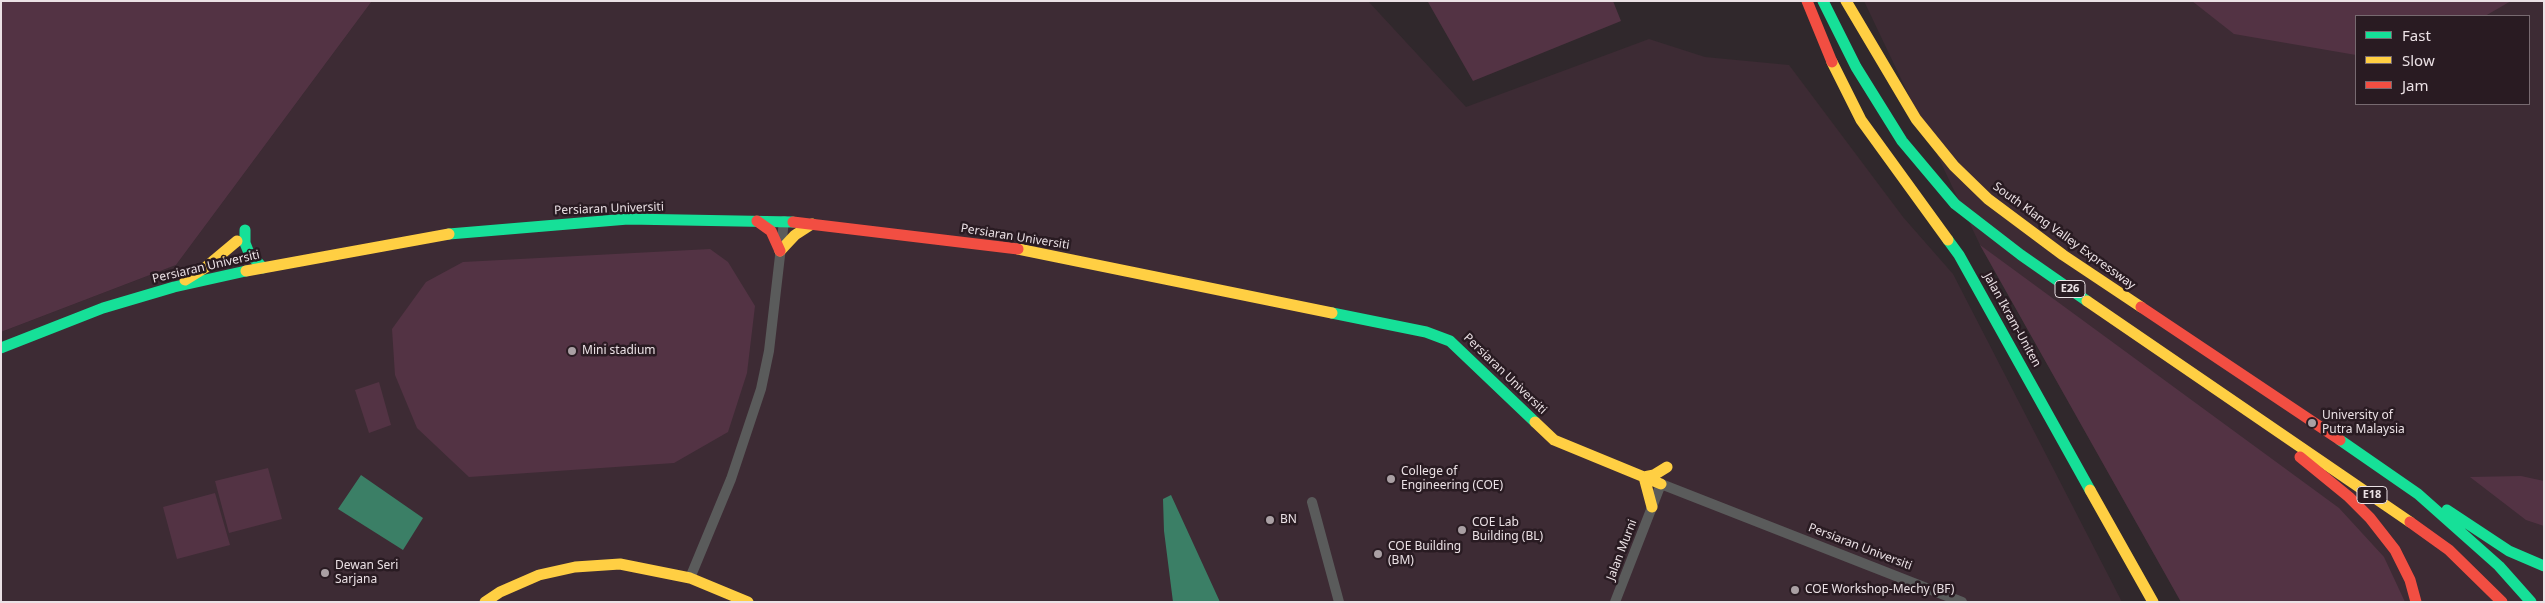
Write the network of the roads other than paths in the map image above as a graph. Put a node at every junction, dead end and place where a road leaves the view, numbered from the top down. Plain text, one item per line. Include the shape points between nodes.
1 (1808, 1) edge
2 (1822, 1) edge
3 (1846, 1) edge
4 (757, 221) junction
5 (784, 221) junction
6 (812, 224) junction
7 (246, 230) dead end
8 (236, 241) dead end
9 (780, 251) junction
10 (263, 268) junction
11 (174, 287) junction
12 (1, 348) edge
13 (2202, 348) joint
14 (2187, 372) joint
15 (2246, 411) junction
16 (1667, 467) dead end
17 (1644, 477) junction
18 (1661, 484) junction
19 (2418, 494) junction
20 (1312, 502) dead end
21 (1652, 507) junction
22 (2544, 566) edge
23 (690, 578) junction
24 (485, 602) edge
25 (748, 602) edge
26 (1339, 602) edge
27 (1615, 602) edge
28 (1962, 602) edge
29 (2152, 602) edge
30 (2416, 602) edge
31 (2502, 602) edge
32 (2531, 602) edge

1 - 29 main road, Jalan Ikram-Uniten via 1832,62 1861,120 1960,255
2 - 14 main road, E26 via 1856,67 1902,141 1955,204 2021,255
3 - 13 main road, South Klang Valley Expressway / E26 via 1916,119 1961,173 2062,255
4 - 5 main road, Persiaran Universiti
4 - 9 main road via 771,232
4 - 10 main road, Persiaran Universiti via 628,220 463,232
5 - 6 main road, Persiaran Universiti
5 - 9 street
6 - 9 main road via 795,235
6 - 17 main road, Persiaran Universiti via 1015,248 1426,332 1450,340 1554,440
7 - 10 main road via 245,243 249,253
8 - 11 main road via 206,267
9 - 23 street via 762,389 731,479
10 - 11 main road, Persiaran Universiti
11 - 12 main road, Persiaran Universiti via 103,308
13 - 19 main road, E18
14 - 15 main road, E18
15 - 30 main road via 2370,518 2395,550 2410,580
15 - 31 main road, E18 via 2341,472 2449,550
16 - 17 main road
17 - 18 main road, Persiaran Universiti
17 - 21 main road
18 - 21 street, Jalan Murni
18 - 28 street, Persiaran Universiti
19 - 22 main road via 2464,519 2509,551
19 - 32 main road, E18 via 2499,566
20 - 26 street
21 - 27 street, Jalan Murni
23 - 24 main road via 620,564 575,567 522,581
23 - 25 main road

